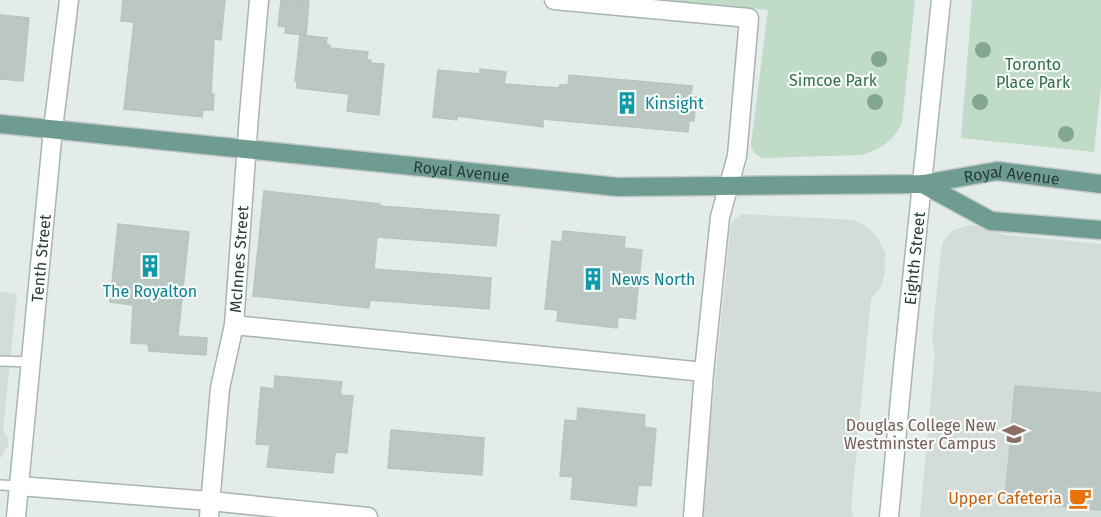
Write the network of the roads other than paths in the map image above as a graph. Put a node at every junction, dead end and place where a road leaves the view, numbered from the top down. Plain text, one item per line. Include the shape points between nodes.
1 (69, 0) edge
2 (259, 0) edge
3 (554, 0) edge
4 (941, 0) edge
5 (0, 124) edge
6 (53, 129) junction
7 (248, 150) junction
8 (923, 184) junction
9 (1101, 184) edge
10 (728, 186) junction
11 (1101, 230) edge
12 (234, 325) junction
13 (0, 361) edge
14 (31, 362) junction
15 (704, 372) junction
16 (0, 485) edge
17 (19, 486) junction
18 (209, 509) edge
19 (16, 517) edge
20 (368, 517) edge
21 (693, 517) edge
22 (889, 517) edge

1 - 6 street, Tenth Street
2 - 7 street, McInnes Street
3 - 10 street via 749,18 736,156
4 - 8 street, Eighth Street
5 - 6 main road, Royal Avenue
6 - 7 main road, Royal Avenue
6 - 14 street, Tenth Street
7 - 10 main road, Royal Avenue via 618,187
7 - 12 street, McInnes Street
8 - 9 main road, Royal Avenue via 997,171
8 - 10 main road, Royal Avenue
8 - 11 main road, Royal Avenue via 991,221
8 - 22 street, Eighth Street
10 - 15 street via 720,217
12 - 15 street
12 - 18 street, McInnes Street via 220,388
13 - 14 lane
14 - 17 street, Tenth Street
15 - 21 street
16 - 17 lane
17 - 18 street
17 - 19 street, Tenth Street
18 - 20 street

